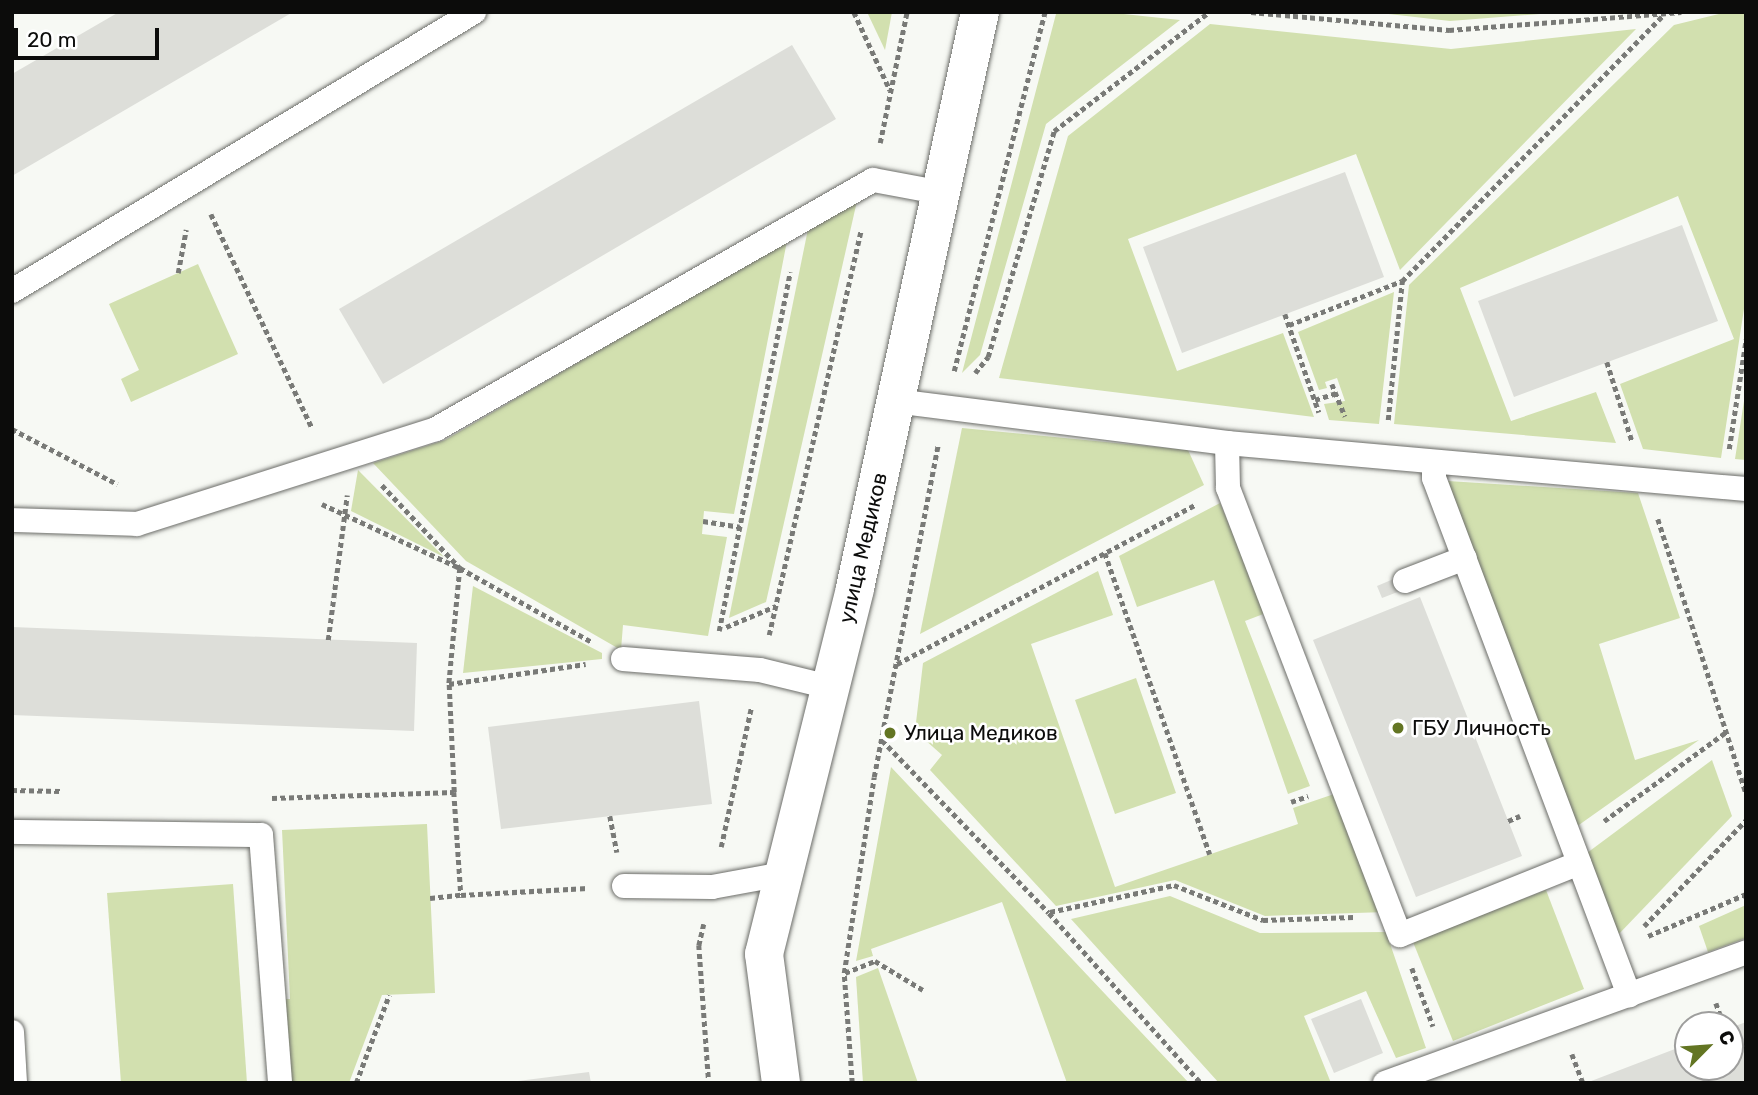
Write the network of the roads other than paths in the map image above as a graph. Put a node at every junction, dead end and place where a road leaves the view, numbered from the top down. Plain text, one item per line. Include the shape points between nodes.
1 (474, 12) edge
2 (980, 12) edge
3 (938, 192) junction
4 (12, 291) edge
5 (895, 401) junction
6 (1227, 443) junction
7 (1434, 463) junction
8 (1746, 489) edge
9 (12, 520) edge
10 (1465, 558) junction
11 (1405, 582) dead end
12 (623, 659) road end
13 (830, 687) junction
14 (12, 832) edge
15 (1575, 854) junction
16 (783, 874) junction
17 (624, 886) road end
18 (1746, 952) edge
19 (1629, 995) junction
20 (12, 1032) edge
21 (15, 1083) edge
22 (280, 1083) edge
23 (781, 1083) edge
24 (1385, 1083) edge

1 - 4 lane
2 - 3 street, улица Медиков
3 - 5 street, улица Медиков
3 - 9 lane via 873,180 436,429 136,524
5 - 6 lane
5 - 13 street, улица Медиков
6 - 7 lane
6 - 15 lane via 1228,488 1396,925
7 - 8 lane
7 - 10 lane via 1434,478
10 - 11 lane
10 - 15 lane
12 - 13 lane via 760,670
13 - 16 street, улица Медиков
14 - 22 lane via 261,835
15 - 19 lane via 1619,951
16 - 17 lane via 712,887
16 - 23 street, улица Медиков via 764,954
18 - 19 lane
19 - 24 lane
20 - 21 lane

